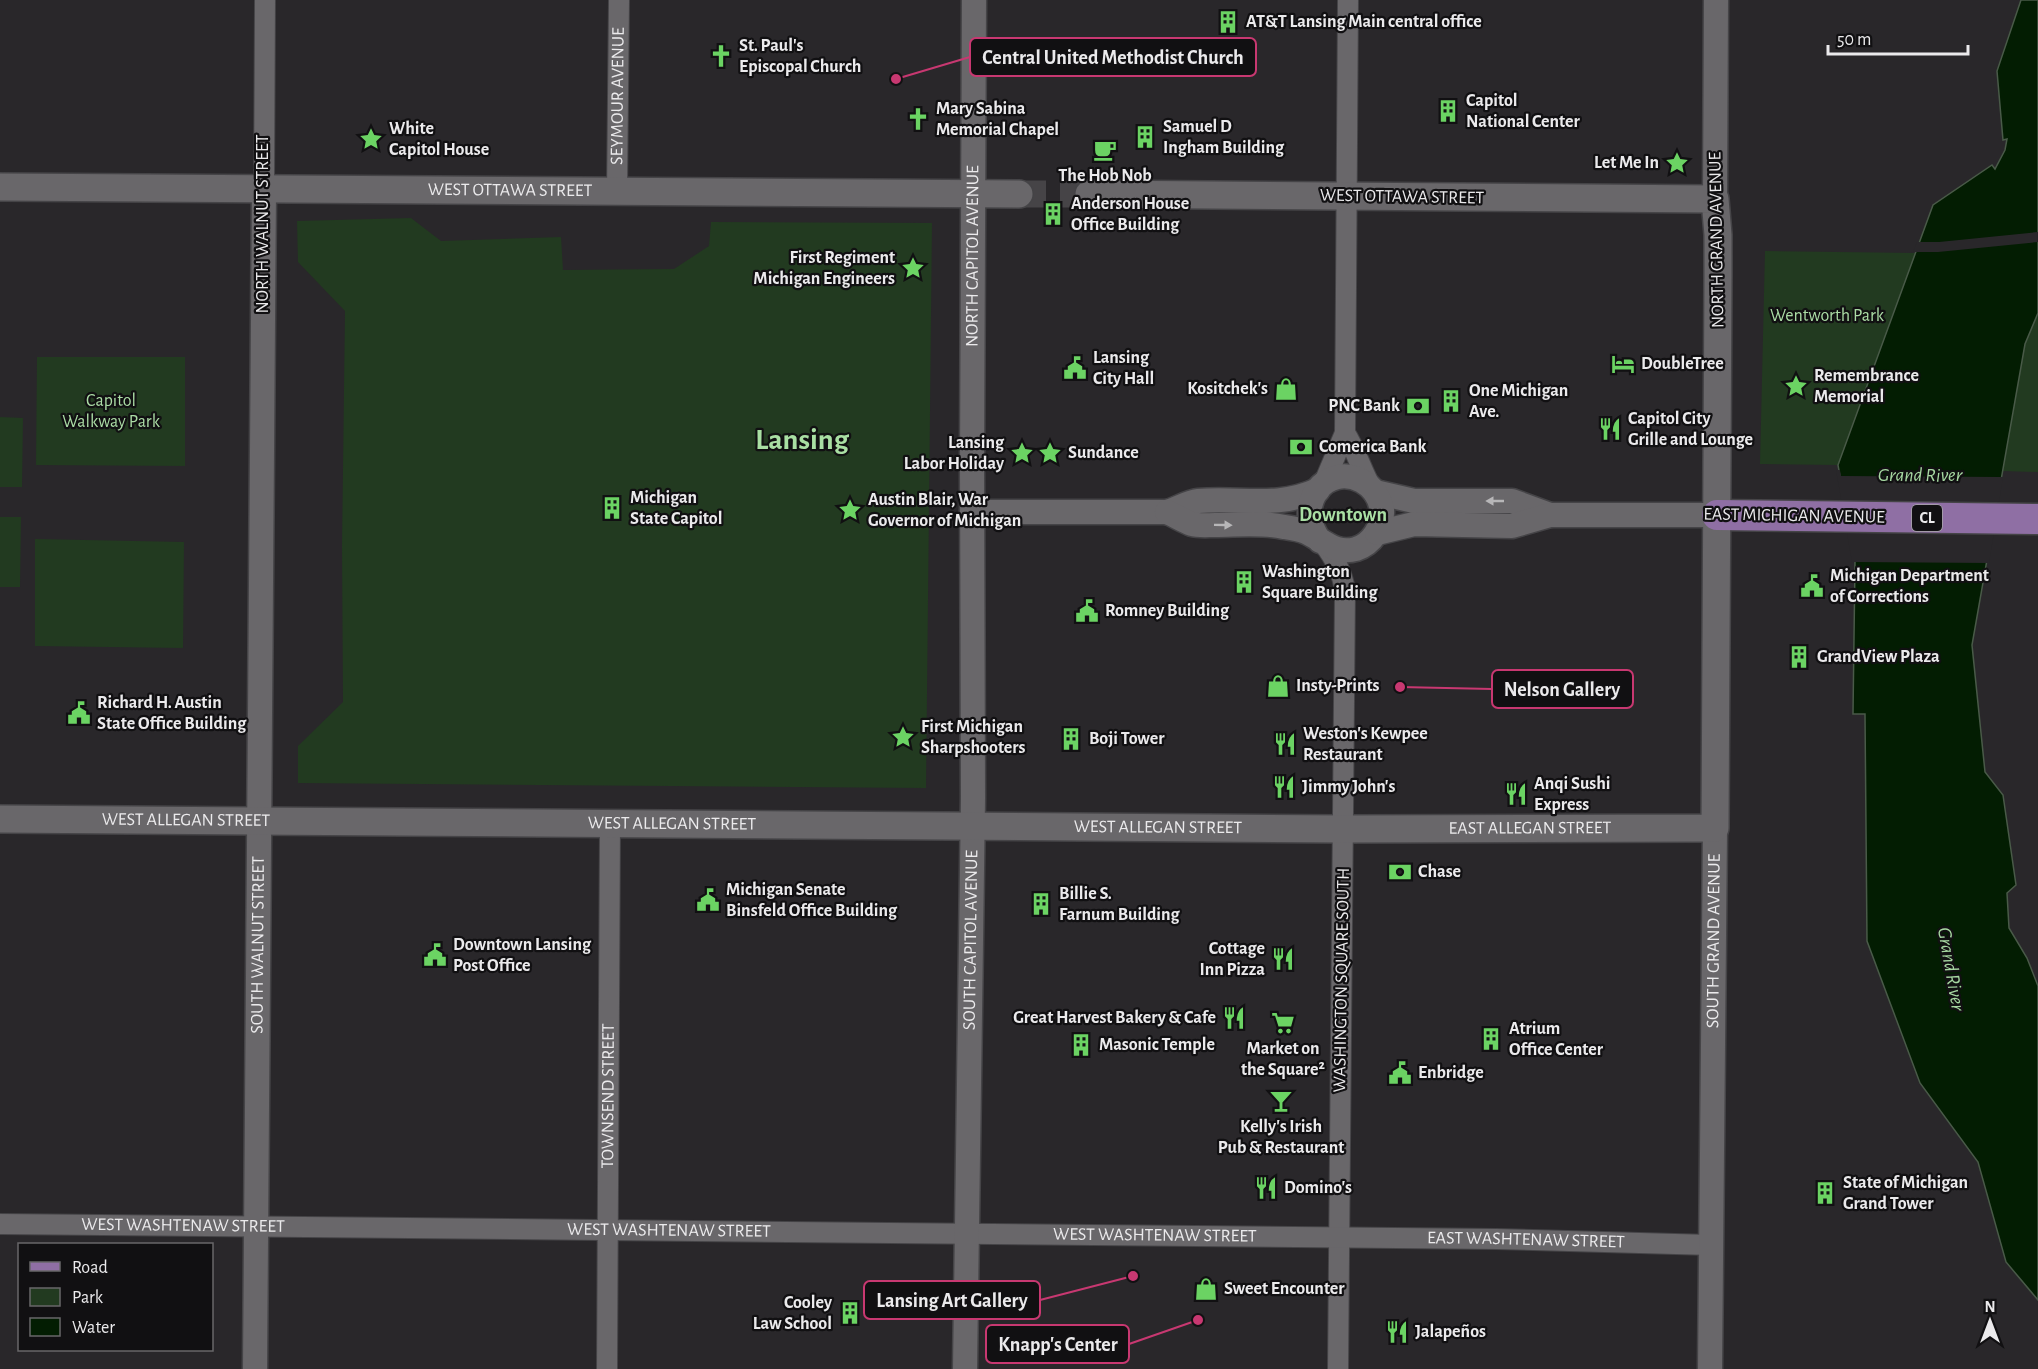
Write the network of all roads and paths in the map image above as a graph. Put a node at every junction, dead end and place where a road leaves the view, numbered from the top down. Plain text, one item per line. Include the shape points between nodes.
1 (265, 0) edge
2 (618, 0) edge
3 (974, 0) edge
4 (1348, 0) edge
5 (1716, 0) edge
6 (0, 187) edge
7 (264, 189) junction
8 (617, 192) junction
9 (974, 194) junction
10 (1019, 194) tunnel mouth
11 (1089, 194) tunnel mouth
12 (1348, 196) junction
13 (1716, 199) junction
14 (1345, 433) junction
15 (261, 447) joint
16 (1320, 488) junction
17 (1373, 490) junction
18 (972, 512) junction
19 (1167, 512) junction
20 (1550, 515) junction
21 (1717, 515) junction
22 (2032, 519) edge
23 (1371, 539) junction
24 (1322, 542) junction
25 (1345, 590) junction
26 (0, 819) edge
27 (259, 821) junction
28 (610, 824) junction
29 (973, 827) junction
30 (1714, 828) junction
31 (1344, 830) junction
32 (0, 1224) edge
33 (256, 1227) junction
34 (608, 1230) junction
35 (967, 1233) junction
36 (1338, 1238) junction
37 (1711, 1245) junction
38 (255, 1369) edge
39 (607, 1369) edge
40 (965, 1369) edge
41 (1338, 1369) edge
42 (1710, 1369) edge

1 - 7 street, NORTH WALNUT STREET
2 - 8 street, SEYMOUR AVENUE
3 - 9 street, NORTH CAPITOL AVENUE
4 - 12 street
5 - 13 street, NORTH GRAND AVENUE
6 - 7 main road, WEST OTTAWA STREET
7 - 8 main road, WEST OTTAWA STREET
7 - 15 street, NORTH WALNUT STREET
8 - 9 main road, WEST OTTAWA STREET
9 - 10 main road, WEST OTTAWA STREET
9 - 18 street, NORTH CAPITOL AVENUE
11 - 12 main road, WEST OTTAWA STREET
12 - 13 main road, WEST OTTAWA STREET
12 - 14 street
13 - 21 main road, NORTH GRAND AVENUE
14 - 16 street
14 - 17 street
15 - 27 street, SOUTH WALNUT STREET
16 - 17 street via 1342,477 1363,481
16 - 19 street via 1280,501 1196,501
16 - 24 street via 1309,506 1309,519 1312,531
20 -> 17 street, EAST MICHIGAN AVENUE via 1512,501 1414,501
17 - 23 street via 1382,513
18 - 19 street
18 - 29 street, SOUTH CAPITOL AVENUE
19 -> 24 street via 1194,525 1281,526 1305,532
20 - 21 street, EAST MICHIGAN AVENUE
20 - 23 street, EAST MICHIGAN AVENUE via 1512,526 1414,524
21 - 22 main road, EAST MICHIGAN AVENUE / CL
21 - 30 main road, SOUTH GRAND AVENUE
23 - 24 street via 1344,551
23 - 25 street, WASHINGTON SQUARE SOUTH via 1354,564
24 - 25 street, WASHINGTON SQUARE SOUTH via 1338,564
25 - 31 street, WASHINGTON SQUARE SOUTH
26 - 27 main road, WEST ALLEGAN STREET
27 - 28 main road, WEST ALLEGAN STREET
27 - 33 street, SOUTH WALNUT STREET
28 - 29 main road, WEST ALLEGAN STREET
28 - 34 street, TOWNSEND STREET
29 - 31 main road, WEST ALLEGAN STREET
29 - 35 street, SOUTH CAPITOL AVENUE
30 - 31 main road, EAST ALLEGAN STREET
30 - 37 street, SOUTH GRAND AVENUE
31 - 36 street, WASHINGTON SQUARE SOUTH
32 - 33 street, WEST WASHTENAW STREET
33 - 34 street, WEST WASHTENAW STREET
33 - 38 street, SOUTH WALNUT STREET
34 - 35 street, WEST WASHTENAW STREET
34 - 39 street, TOWNSEND STREET
35 - 36 street, WEST WASHTENAW STREET
35 - 40 street, SOUTH CAPITOL AVENUE
36 - 37 street, EAST WASHTENAW STREET
36 - 41 street, WASHINGTON SQUARE SOUTH
37 - 42 street, SOUTH GRAND AVENUE

